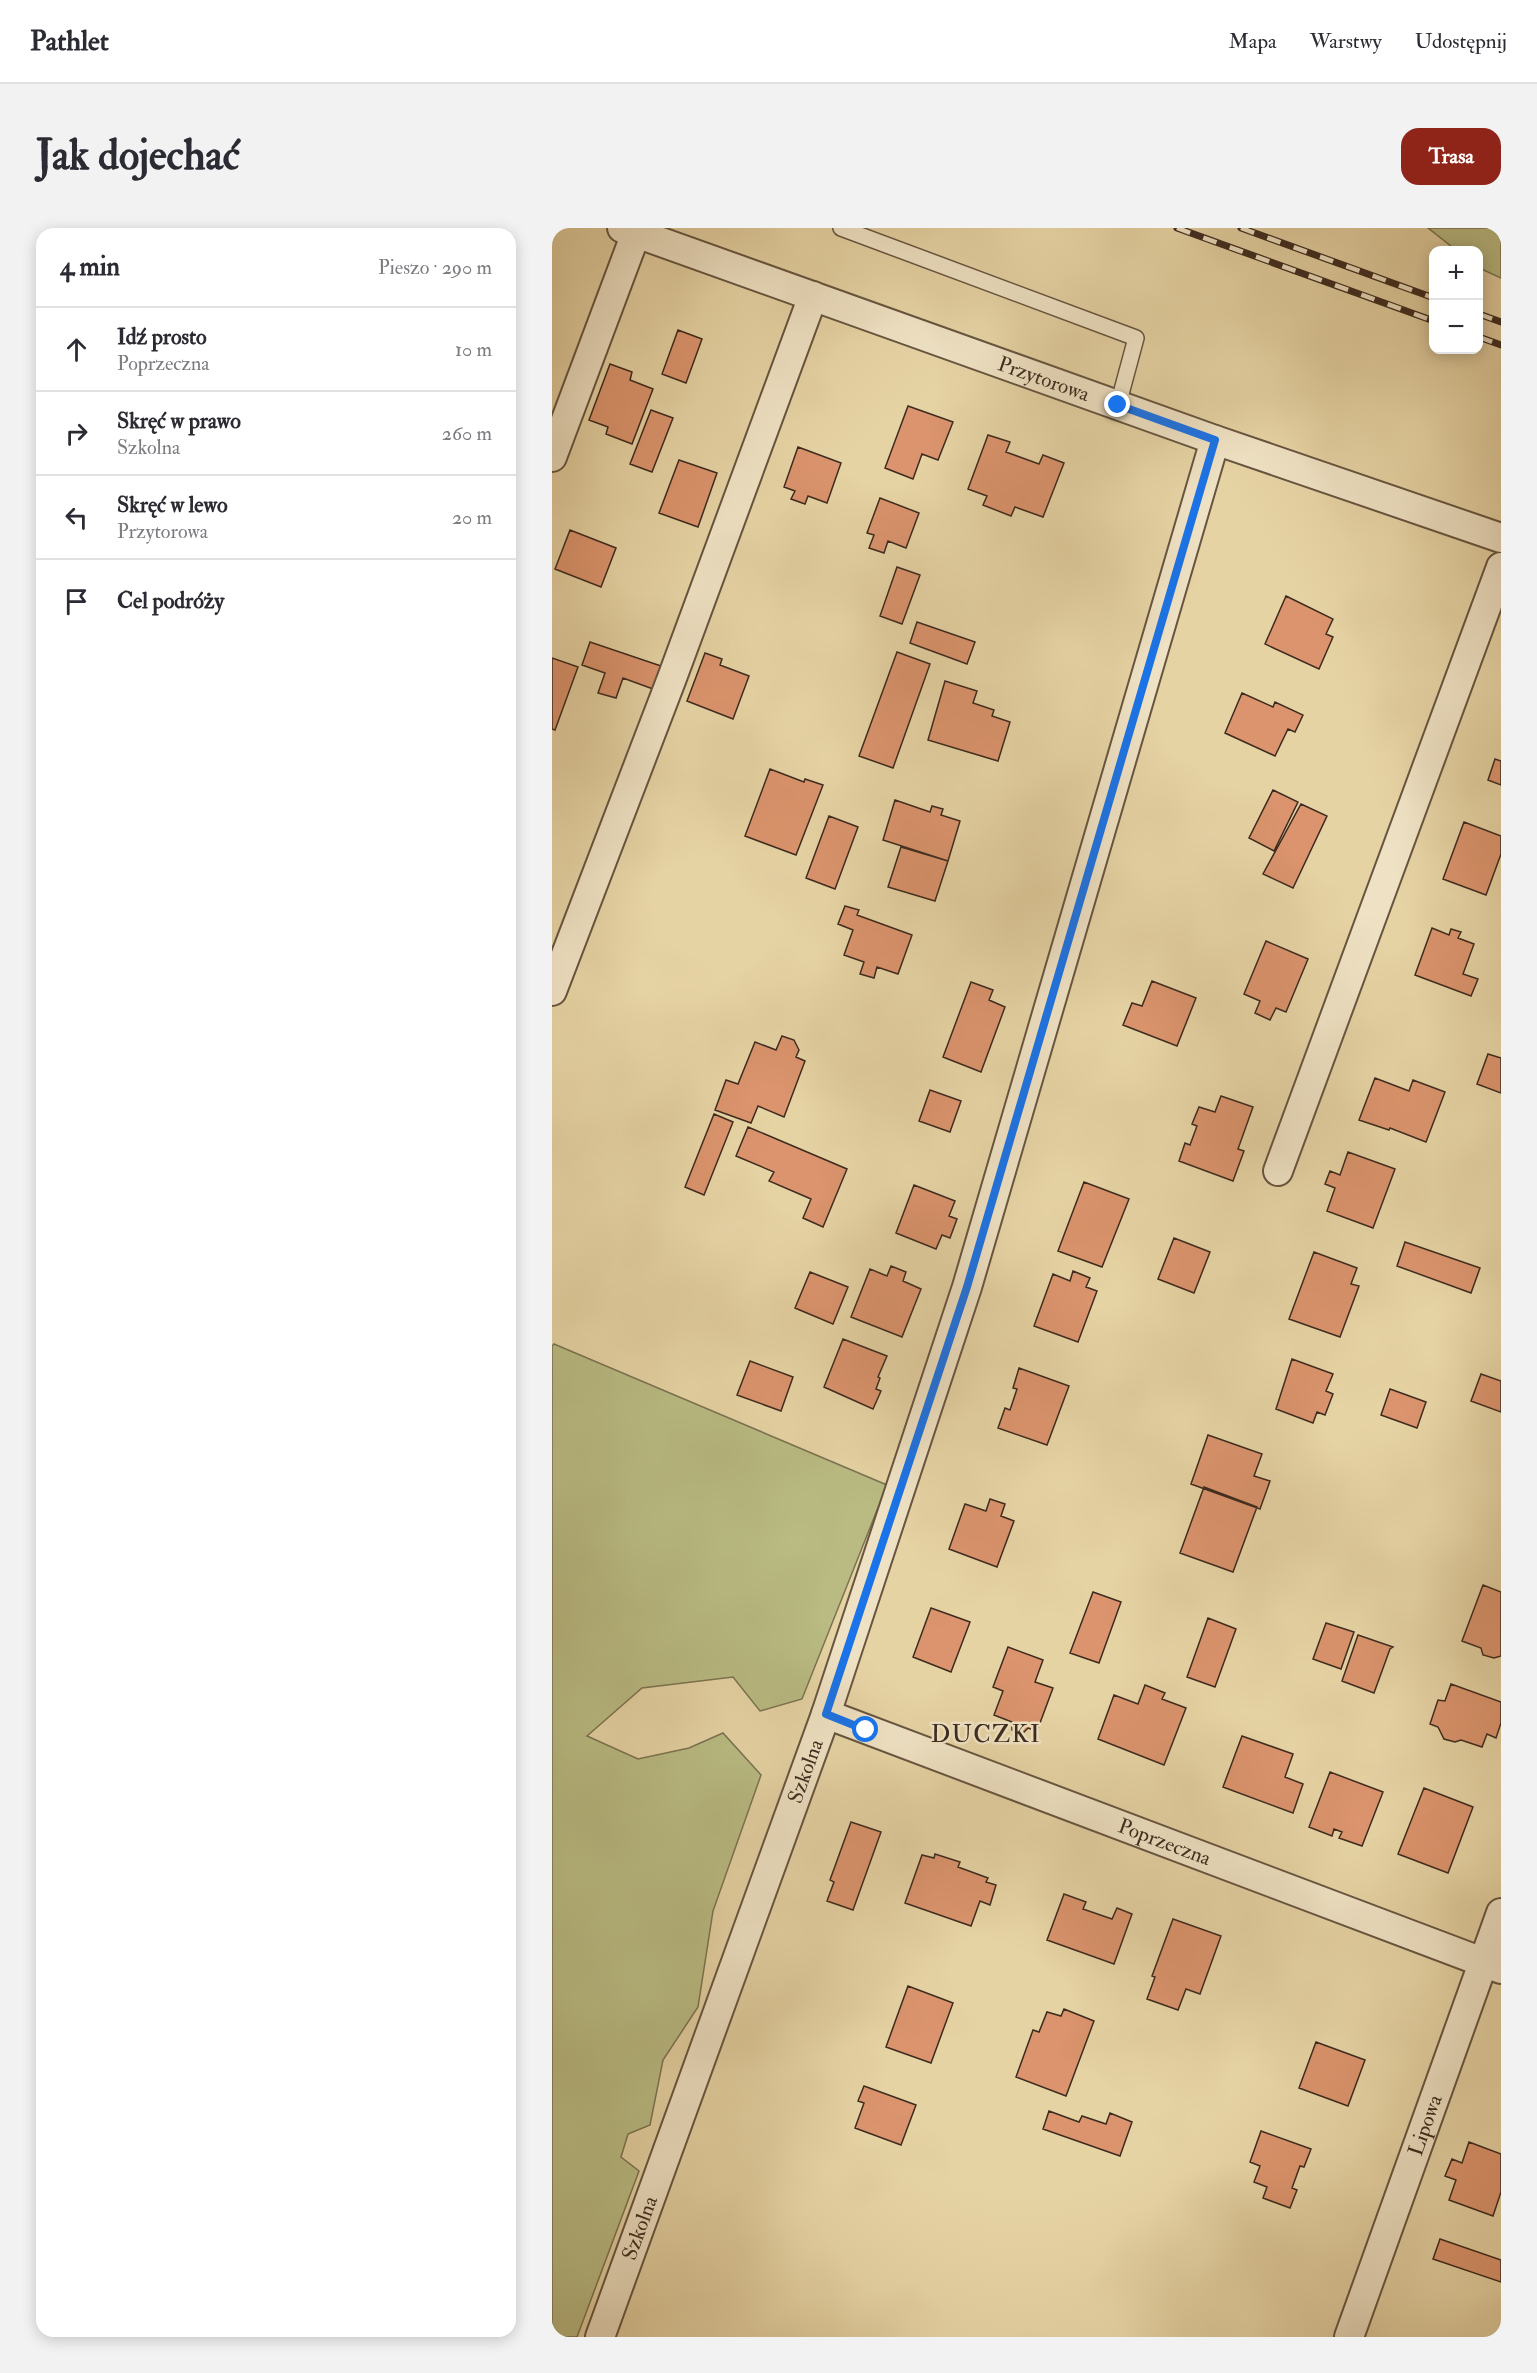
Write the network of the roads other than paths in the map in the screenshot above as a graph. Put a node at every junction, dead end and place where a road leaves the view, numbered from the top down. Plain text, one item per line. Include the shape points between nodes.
1 (841, 228) edge
2 (629, 230) edge
3 (813, 296) junction
4 (1118, 405) junction
5 (1215, 440) junction
6 (552, 457) edge
7 (1501, 538) edge
8 (1501, 567) edge
9 (552, 991) edge
10 (1278, 1171) dead end
11 (826, 1714) junction
12 (1501, 1912) edge
13 (1492, 1966) edge
14 (600, 2337) edge
15 (1349, 2337) edge

1 - 4 lane via 1136,338
2 - 3 street, Przytorowa
2 - 6 street
3 - 4 street, Przytorowa
3 - 9 street
4 - 5 street, Przytorowa
5 - 7 street, Przytorowa
5 - 11 street, Szkolna via 967,1287
8 - 10 street
11 - 13 street, Poprzeczna
11 - 14 street, Szkolna
12 - 13 street, Lipowa
13 - 15 street, Lipowa

